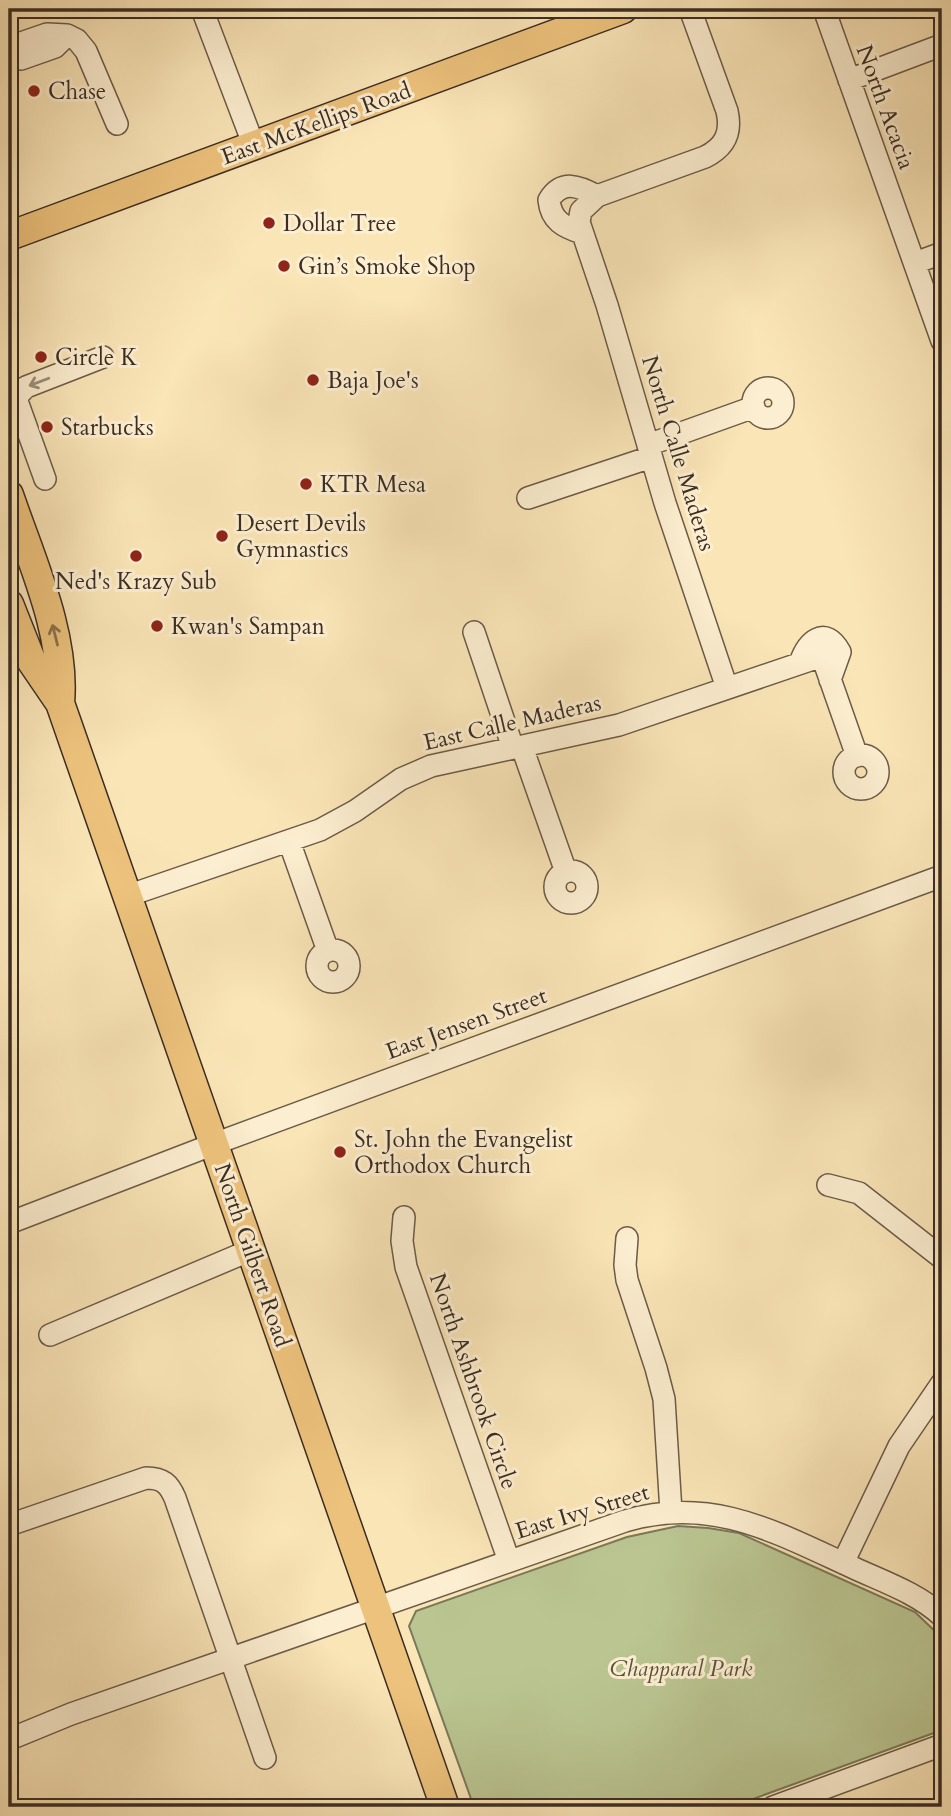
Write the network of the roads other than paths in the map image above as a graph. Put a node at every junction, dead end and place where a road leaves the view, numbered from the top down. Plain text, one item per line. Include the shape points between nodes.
1 (202, 9) edge
2 (623, 9) edge
3 (691, 9) edge
4 (824, 9) edge
5 (942, 45) edge
6 (18, 52) dead end
7 (849, 80) junction
8 (117, 124) dead end
9 (254, 146) junction
10 (597, 196) junction
11 (582, 233) junction
12 (9, 236) edge
13 (942, 253) edge
14 (915, 263) junction
15 (942, 341) edge
16 (103, 358) dead end
17 (754, 407) dead end
18 (649, 451) junction
19 (46, 479) dead end
20 (9, 495) edge
21 (528, 498) dead end
22 (9, 604) edge
23 (474, 632) dead end
24 (727, 688) junction
25 (60, 703) junction
26 (518, 748) junction
27 (857, 756) dead end
28 (289, 841) junction
29 (566, 872) dead end
30 (942, 876) edge
31 (127, 897) junction
32 (328, 951) dead end
33 (214, 1144) junction
34 (828, 1185) dead end
35 (404, 1217) dead end
36 (9, 1223) edge
37 (627, 1238) dead end
38 (251, 1250) junction
39 (942, 1258) edge
40 (50, 1335) dead end
41 (942, 1383) edge
42 (671, 1512) junction
43 (9, 1525) edge
44 (509, 1561) junction
45 (843, 1563) junction
46 (376, 1607) junction
47 (942, 1616) edge
48 (230, 1658) junction
49 (9, 1737) edge
50 (942, 1745) edge
51 (265, 1758) dead end
52 (445, 1807) edge
53 (773, 1807) edge

1 - 9 street
2 - 9 main road, East McKellips Road
3 - 10 street via 727,111 729,132 724,143 705,157
4 - 7 street, North Acacia
5 - 7 street
6 - 8 street via 47,34 77,40
7 - 14 street, North Acacia
9 - 12 main road, East McKellips Road
10 - 11 street via 580,211
10 - 11 street via 570,186 559,189 549,201 563,227
11 - 18 street, North Calle Maderas
13 - 14 street
14 - 15 street, North Acacia
16 -> 19 street via 26,387 18,395
17 - 18 street
18 - 21 street
18 - 24 street, North Calle Maderas
25 -> 20 main road, North Gilbert Road via 62,678 54,628
22 - 25 main road, North Gilbert Road via 33,662
23 - 26 street
24 - 26 street, East Calle Maderas via 627,723
24 - 27 street, East Calle Maderas via 822,656
25 - 31 main road, North Gilbert Road
26 - 28 street, East Calle Maderas via 415,772 343,819
26 - 29 street
28 - 31 street, East Calle Maderas
28 - 32 street
30 - 33 street, East Jensen Street
31 - 33 main road, North Gilbert Road
33 - 36 street, East Jensen Street
33 - 38 main road, North Gilbert Road
34 - 39 street via 869,1199
35 - 44 street, North Ashbrook Circle via 406,1267
37 - 42 street via 627,1280 664,1399
38 - 40 street
38 - 46 main road, North Gilbert Road
41 - 45 street via 899,1446
42 - 44 street, East Ivy Street via 633,1518
42 - 45 street, East Ivy Street via 710,1513 751,1522
43 - 48 street via 138,1480 163,1480 175,1498
44 - 46 street, East Ivy Street
45 - 47 street, East Ivy Street via 916,1597
46 - 48 street, East Ivy Street
46 - 52 main road, North Gilbert Road
48 - 49 street, East Ivy Street
48 - 51 street
50 - 53 street

